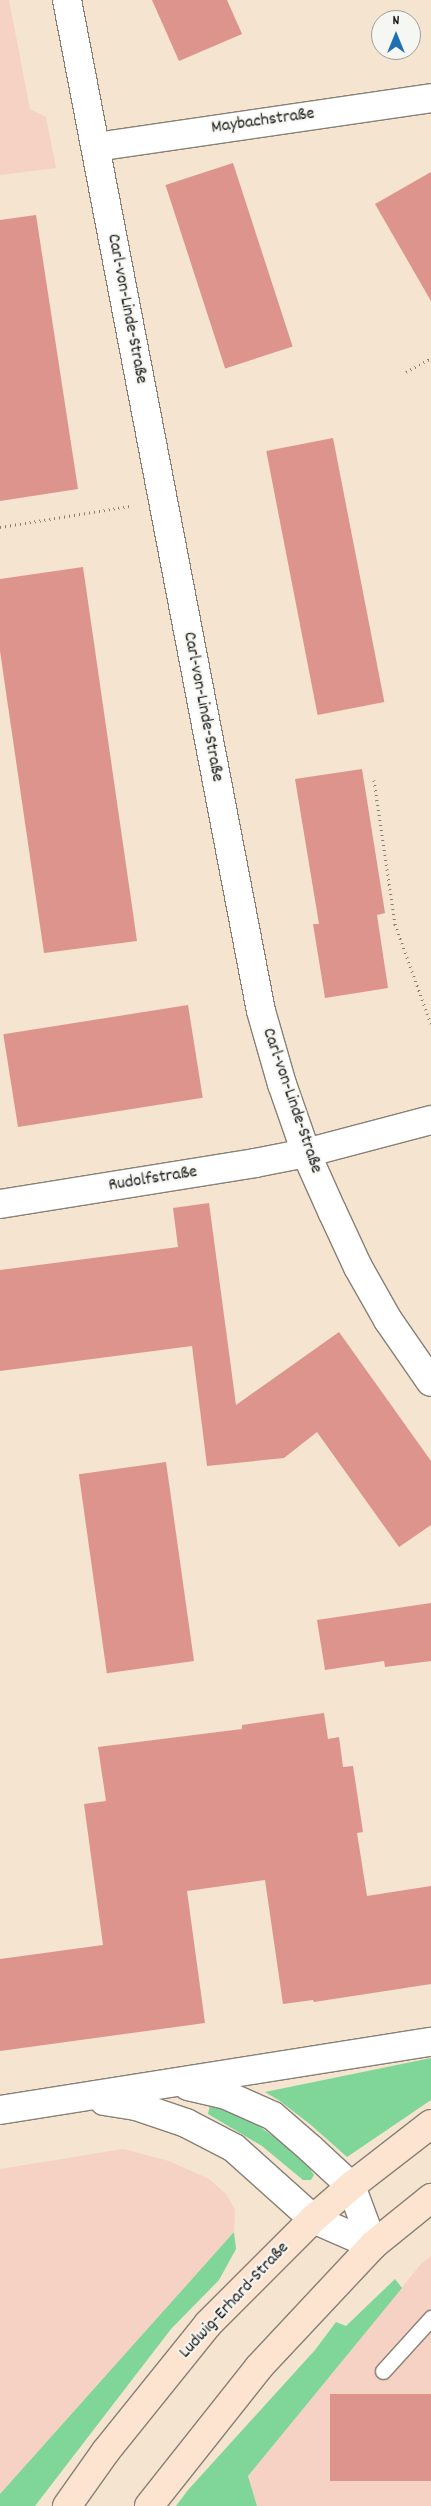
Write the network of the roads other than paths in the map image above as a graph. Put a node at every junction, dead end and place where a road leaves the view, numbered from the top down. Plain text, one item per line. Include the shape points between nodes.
1 (68, 0) edge
2 (431, 98) edge
3 (96, 147) junction
4 (431, 1120) edge
5 (306, 1153) junction
6 (0, 1204) edge
7 (431, 1382) edge
8 (431, 2042) edge
9 (175, 2082) junction
10 (83, 2097) junction
11 (0, 2110) edge
12 (431, 2124) edge
13 (351, 2186) junction
14 (431, 2198) edge
15 (313, 2219) junction
16 (373, 2244) junction
17 (431, 2318) edge
18 (382, 2371) dead end
19 (67, 2506) edge
20 (149, 2506) edge

1 - 3 street, Carl-von-Linde-Straße
2 - 3 street, Maybachstraße
3 - 5 street, Carl-von-Linde-Straße via 261,1010
4 - 5 street, Rudolfstraße
5 - 6 street, Rudolfstraße
5 - 7 street, Carl-von-Linde-Straße via 358,1266 388,1320
8 - 9 street
9 - 10 street
9 - 13 street via 226,2095 273,2116
10 - 11 street
10 - 15 street via 136,2106 186,2123 234,2148
12 - 13 main road, Ludwig-Erhard-Straße
13 - 15 main road, Ludwig-Erhard-Straße
13 - 16 street
14 - 16 main road
15 - 16 street
15 - 19 main road, Ludwig-Erhard-Straße via 208,2324 106,2451
16 - 20 main road via 260,2367
17 - 18 lane

